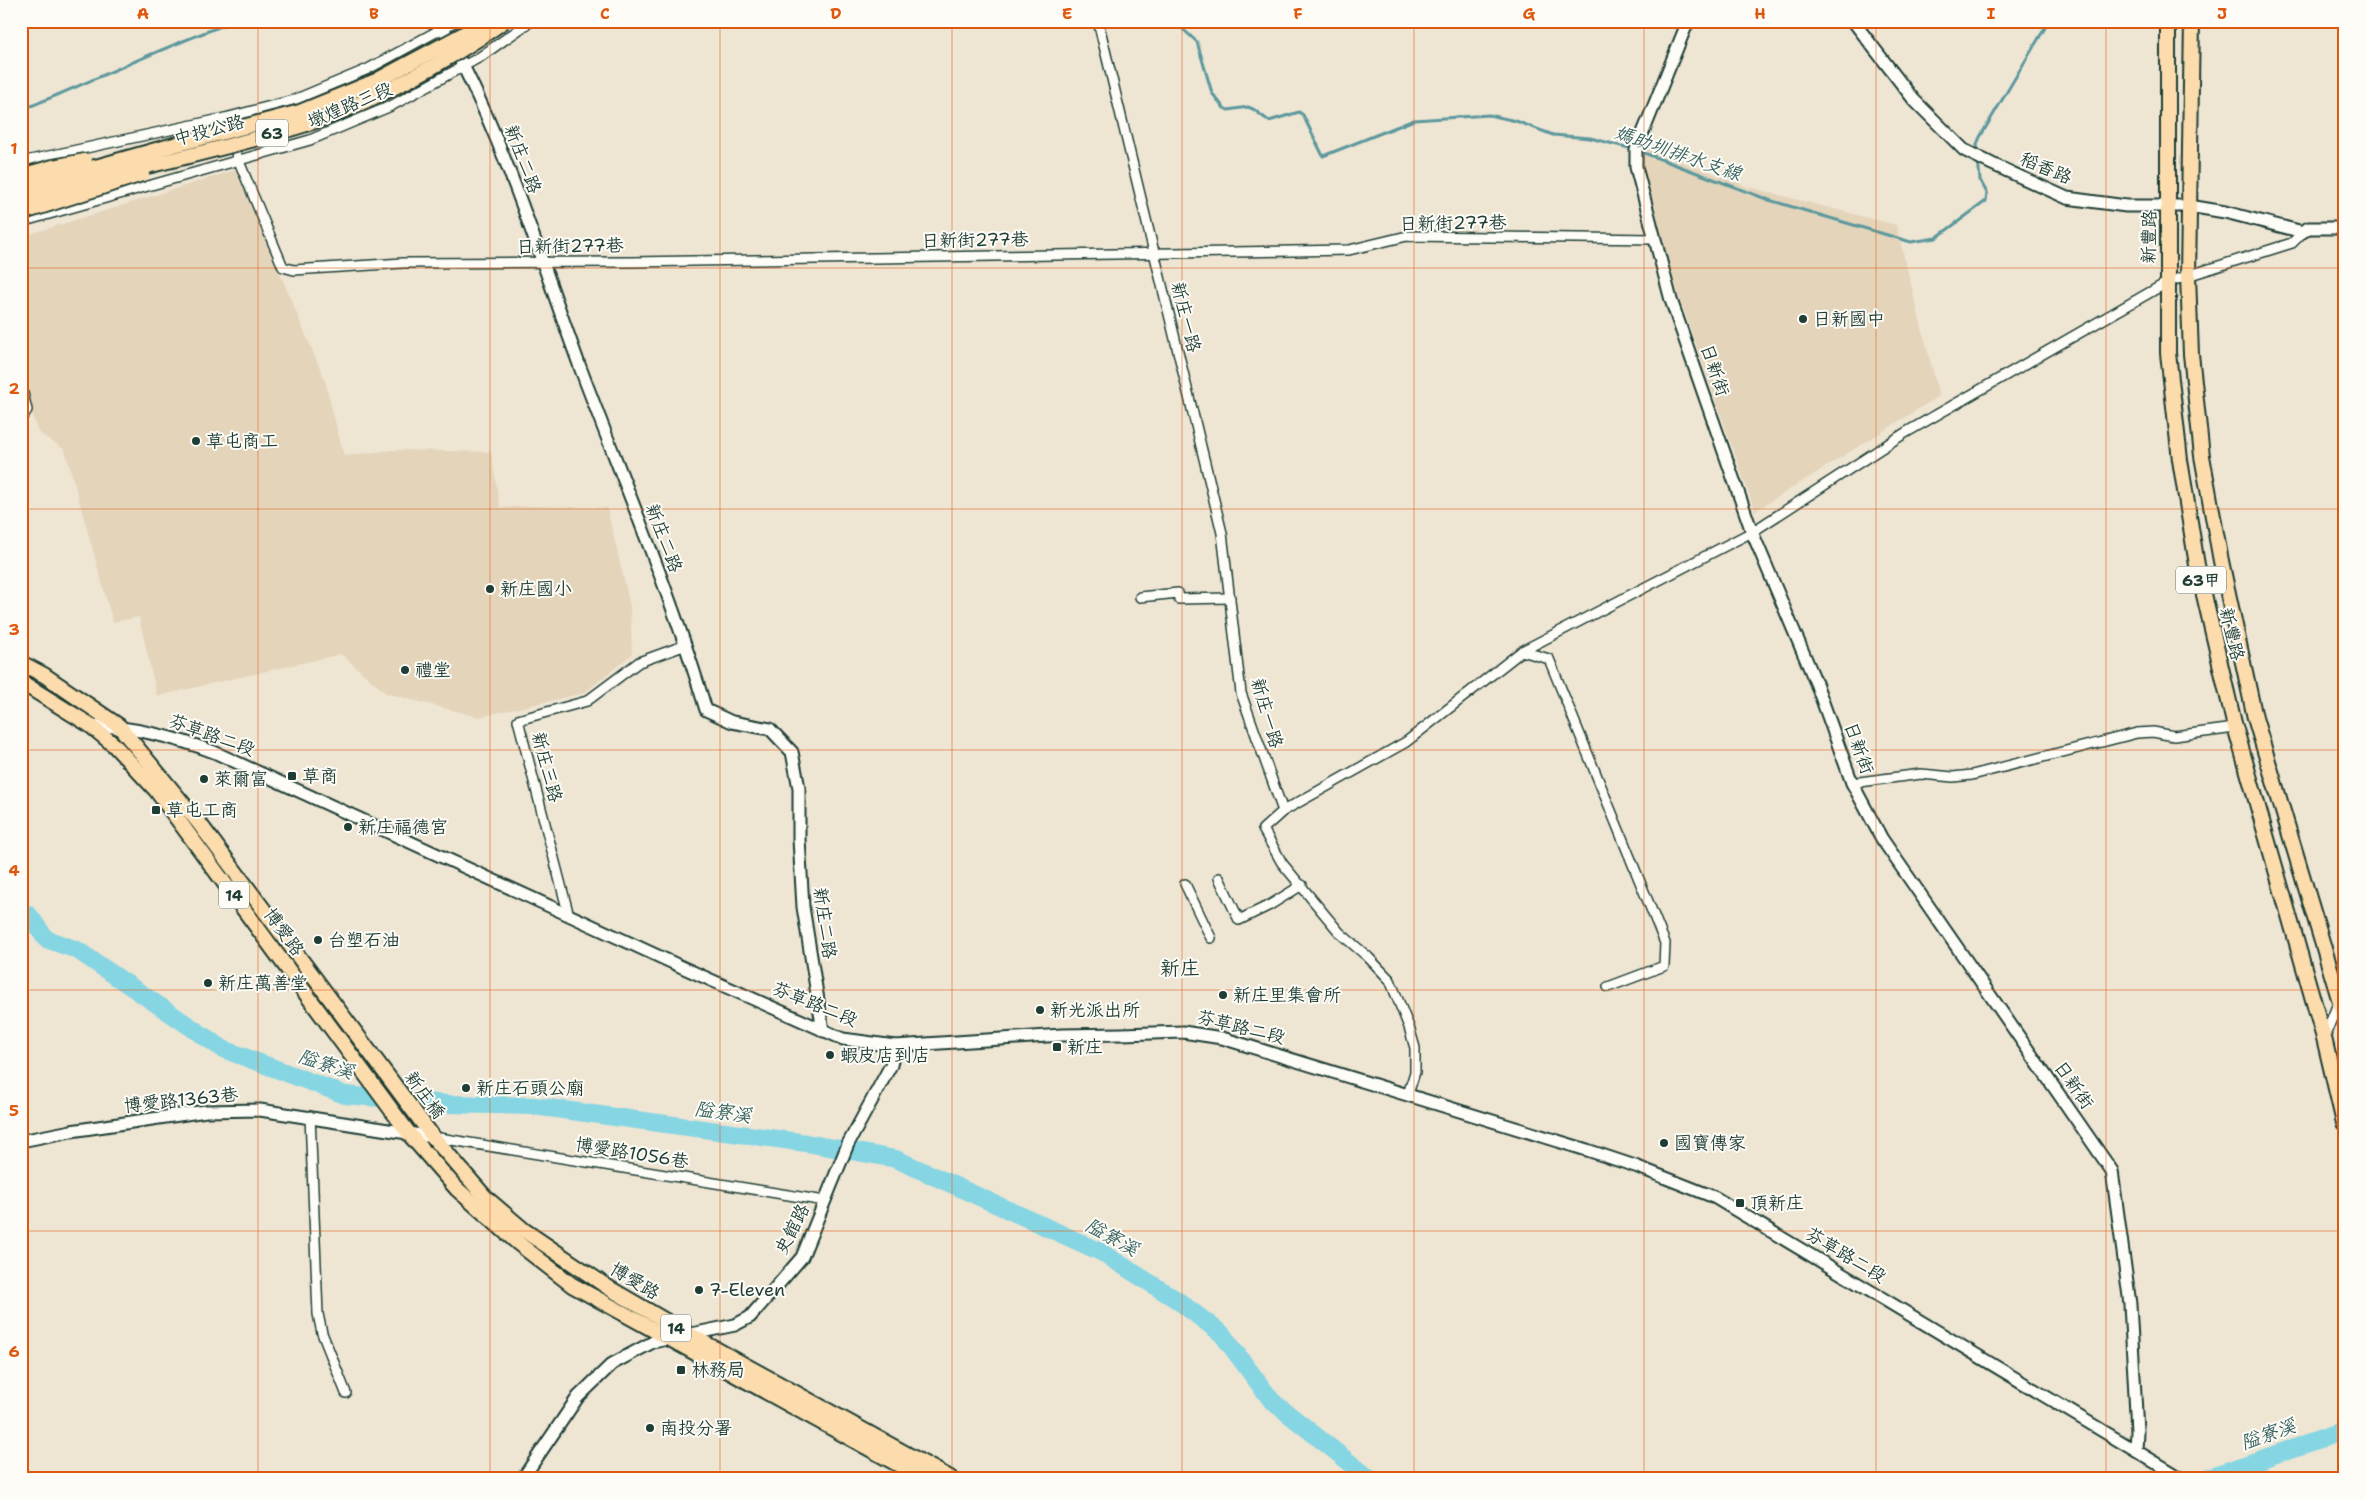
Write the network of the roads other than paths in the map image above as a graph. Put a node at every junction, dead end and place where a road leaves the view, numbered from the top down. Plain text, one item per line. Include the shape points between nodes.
1 (456, 21) edge
2 (482, 21) edge
3 (504, 21) edge
4 (531, 21) edge
5 (1098, 21) edge
6 (1688, 21) edge
7 (1853, 21) edge
8 (2168, 21) edge
9 (2192, 21) edge
10 (442, 24) edge
11 (465, 66) junction
12 (225, 118) junction
13 (178, 151) junction
14 (238, 159) junction
15 (22, 162) edge
16 (21, 176) edge
17 (21, 188) edge
18 (21, 199) edge
19 (2168, 205) junction
20 (2189, 206) junction
21 (21, 213) edge
22 (39, 216) junction
23 (21, 222) edge
24 (2344, 228) edge
25 (2303, 232) junction
26 (1655, 239) junction
27 (1153, 253) junction
28 (542, 263) junction
29 (2188, 276) junction
30 (2168, 282) junction
31 (21, 385) edge
32 (21, 418) edge
33 (1752, 532) junction
34 (1140, 597) dead end
35 (1230, 598) junction
36 (686, 645) junction
37 (1522, 651) junction
38 (21, 663) edge
39 (21, 682) edge
40 (90, 725) junction
41 (119, 726) junction
42 (2235, 728) junction
43 (1852, 783) junction
44 (1283, 811) junction
45 (1219, 878) dead end
46 (1185, 884) dead end
47 (1302, 885) junction
48 (569, 916) junction
49 (275, 925) junction
50 (262, 935) junction
51 (1211, 938) dead end
52 (1608, 987) dead end
53 (2342, 996) edge
54 (2344, 1015) edge
55 (823, 1031) junction
56 (2324, 1038) junction
57 (895, 1046) junction
58 (366, 1074) joint
59 (386, 1076) joint
60 (1408, 1094) junction
61 (310, 1116) junction
62 (2344, 1123) edge
63 (410, 1135) junction
64 (433, 1137) junction
65 (21, 1141) edge
66 (827, 1197) junction
67 (690, 1336) junction
68 (669, 1337) junction
69 (346, 1393) dead end
70 (2136, 1451) junction
71 (2176, 1475) edge
72 (524, 1478) edge
73 (923, 1478) edge
74 (950, 1478) edge

1 - 10 street, 墩煌路三段
2 - 13 main road, 中投公路 / 63, bridge via 376,81 300,112
3 - 13 main road, 中投公路 / 63, bridge via 471,45 383,92 304,125
4 - 11 street, 墩煌路三段
5 - 27 street, 新庄一路
6 - 26 street, 日新街 via 1636,150 1636,167
7 - 19 street, 稻香路 via 1914,100 1964,150 2067,198 2126,206
8 - 19 main road, 新豐路 / 63甲
9 - 20 main road, 新豐路 / 63甲
10 - 11 street, 新庄二路
10 - 12 street, 墩煌路三段 via 368,69 302,96
11 - 14 street, 墩煌路三段 via 391,106 310,140
11 - 28 street, 新庄二路 via 496,136
12 - 14 street
12 - 15 street, 墩煌路三段
13 - 16 main road, bridge via 54,167
13 - 17 main road, 中投公路 / 63, bridge
13 - 18 main road, 中投公路 / 63, bridge
13 - 21 main road, bridge via 124,181
14 - 22 street, 墩煌路三段
14 - 28 street, 日新街277巷 via 283,267 294,270 403,263
15 - 22 street
19 - 20 street, 稻香路
19 - 30 main road, 新豐路 / 63甲
20 - 25 street, 稻香路
20 - 29 main road, 新豐路 / 63甲
22 - 23 street, 墩煌路三段
24 - 25 street, 稻香路 via 2308,228
25 - 29 street via 2292,243
26 - 27 street, 日新街277巷 via 1407,236 1349,250
26 - 33 street, 日新街 via 1672,300
27 - 28 street, 日新街277巷
27 - 35 street, 新庄一路 via 1222,533
28 - 36 street, 新庄二路
29 - 30 street
29 - 53 main road, 新豐路 / 63甲 via 2190,354 2202,456 2221,561 2255,718
30 - 33 street via 1905,433
30 - 42 main road, 新豐路 / 63甲 via 2168,353 2180,460 2197,565
31 - 32 street via 27,410
33 - 37 street
33 - 43 street, 日新街 via 1816,683
34 - 35 street via 1178,593 1179,600
35 - 44 street, 新庄一路 via 1241,693
36 - 48 street, 新庄三路 via 639,662 586,701 518,720
36 - 55 street, 新庄二路 via 706,710 732,722 770,729 792,752 799,788 803,907
37 - 44 street via 1406,742
37 - 52 street via 1549,660 1665,943 1664,966
38 - 41 main road, 芬草路二段 / 14
39 - 40 main road, 芬草路二段 / 14
40 - 41 street, 芬草路二段
40 - 50 main road, 博愛路 / 14 via 114,745 156,790
41 - 48 street, 芬草路二段 via 179,739 214,752
41 - 49 main road, 博愛路 / 14 via 182,800
42 - 43 street via 2174,736 2137,733 1972,775 1921,774
42 - 56 main road, 新豐路 / 63甲
43 - 70 street, 日新街 via 1882,839 2112,1171 2130,1304
44 - 47 street via 1263,829 1282,863
45 - 47 street via 1239,920
46 - 51 street
47 - 60 street via 1340,933 1390,980 1410,1027 1415,1048 1415,1072
48 - 55 street, 芬草路二段
49 - 50 main road
49 - 59 main road, 博愛路 / 14
50 - 58 main road, 博愛路 / 14
53 - 54 main road, 新豐路 / 63甲
53 - 56 street
55 - 57 street, 芬草路二段 via 843,1039
56 - 62 main road, 新豐路 / 63甲
57 - 60 street, 芬草路二段 via 1062,1035 1183,1032 1222,1038
57 - 66 street, 史館路 via 891,1065 848,1144
58 - 63 main road, 新庄橋 / 14
59 - 64 main road, 新庄橋 / 14
60 - 70 street, 芬草路二段 via 1638,1167 1714,1197
61 - 63 street, 博愛路1363巷
61 - 65 street, 博愛路1363巷 via 260,1110 206,1112
61 - 69 street via 318,1314 322,1333
63 - 64 street, 博愛路1363巷
63 - 68 main road, 博愛路 / 14 via 457,1189 518,1244 572,1285
64 - 66 street, 博愛路1056巷
64 - 67 main road, 博愛路 / 14 via 485,1197 525,1231 609,1288
66 - 67 street, 史館路 via 802,1257 750,1317 736,1325
67 - 68 street, 史館路
67 - 74 main road, 博愛路 / 14
68 - 72 street, 史館路 via 612,1364 578,1397
68 - 73 main road, 博愛路 / 14
70 - 71 street, 芬草路二段

